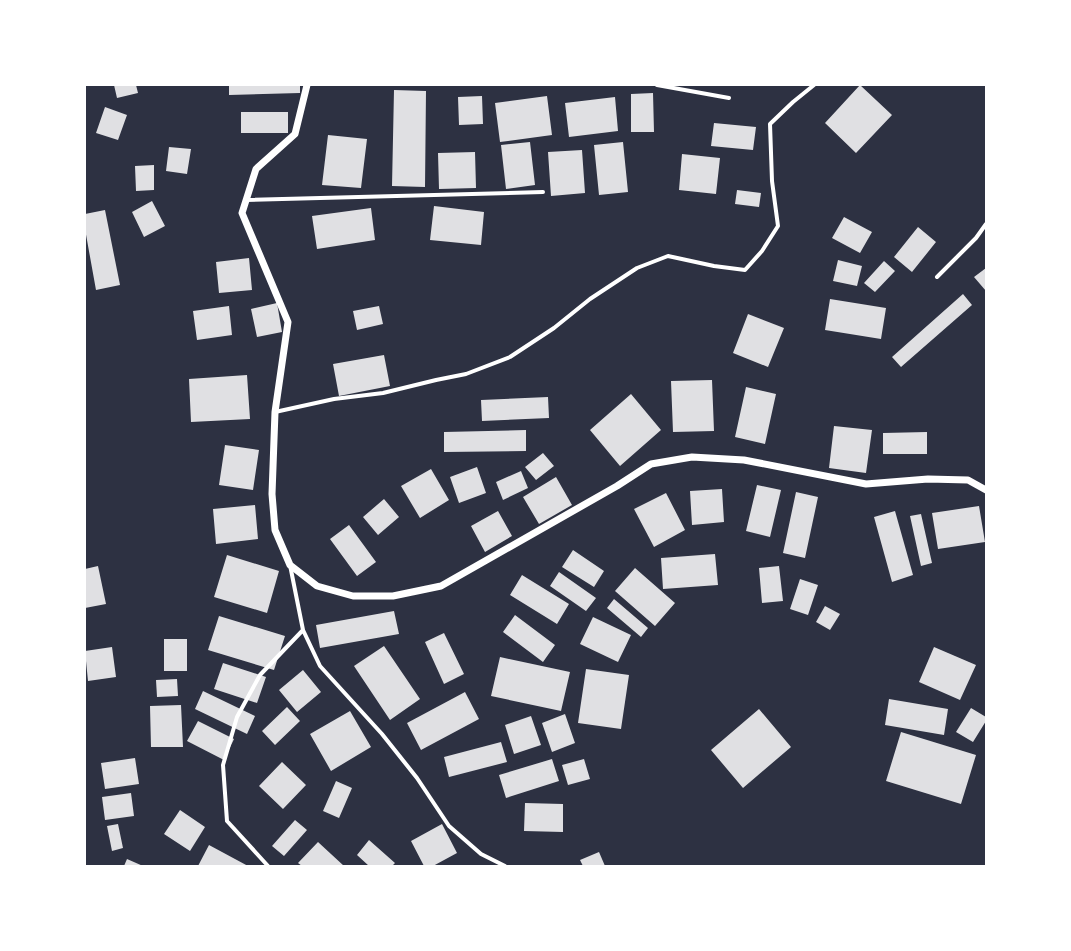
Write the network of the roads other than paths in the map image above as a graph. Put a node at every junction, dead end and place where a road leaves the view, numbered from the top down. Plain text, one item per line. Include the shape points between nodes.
1 (307, 85) edge
2 (657, 85) edge
3 (814, 85) edge
4 (729, 98) dead end
5 (543, 192) dead end
6 (246, 200) junction
7 (986, 224) edge
8 (937, 278) dead end
9 (275, 412) junction
10 (986, 490) edge
11 (290, 566) junction
12 (303, 630) junction
13 (268, 866) edge
14 (505, 866) edge

1 - 6 street via 295,134 256,169
2 - 4 street
3 - 9 street via 770,124 772,181 778,226 762,251 745,270 668,256 638,268 590,299 510,358 466,374 383,393 334,399
5 - 6 street
6 - 9 street via 242,213 288,322
7 - 8 street via 976,238
9 - 11 street via 272,494 275,530
10 - 11 street via 968,480 928,479 866,484 744,460 692,457 651,464 441,586 393,596 354,596 317,586
11 - 12 street
12 - 13 street via 260,675 237,717 223,765 227,821
12 - 14 street via 320,666 395,750 449,826 480,854

